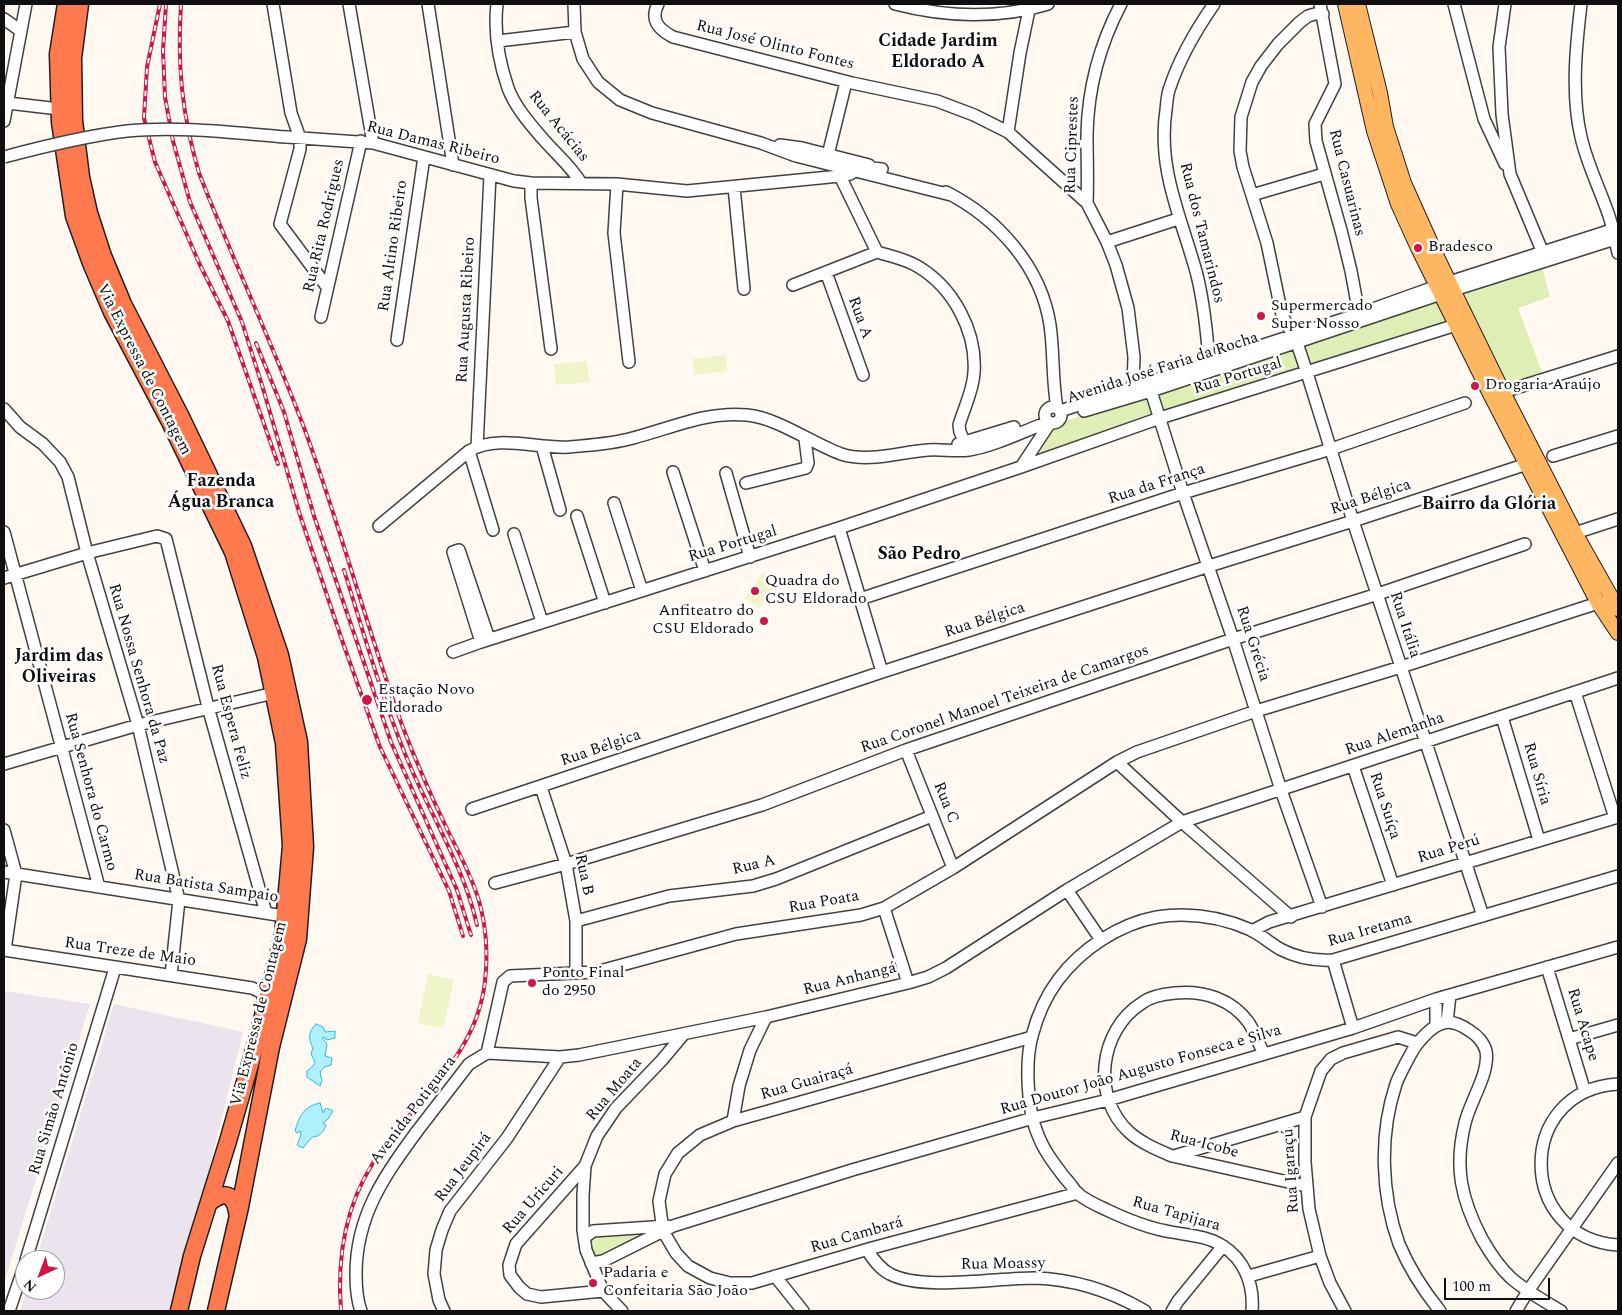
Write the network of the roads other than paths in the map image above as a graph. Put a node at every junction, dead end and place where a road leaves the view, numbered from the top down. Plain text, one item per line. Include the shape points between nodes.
1 (26, 4) edge
2 (66, 4) edge
3 (80, 4) edge
4 (274, 4) edge
5 (349, 4) edge
6 (428, 4) edge
7 (497, 4) edge
8 (574, 4) edge
9 (658, 4) edge
10 (895, 4) edge
11 (1048, 4) edge
12 (1121, 4) edge
13 (1214, 4) edge
14 (1345, 4) edge
15 (1358, 4) edge
16 (1454, 4) edge
17 (1505, 4) edge
18 (1581, 4) edge
19 (1322, 9) edge
20 (1029, 10) junction
21 (4, 19) edge
22 (22, 31) junction
23 (575, 32) junction
24 (498, 41) junction
25 (846, 82) junction
26 (8, 103) junction
27 (59, 108) junction
28 (1502, 114) junction
29 (1484, 119) junction
30 (4, 121) edge
31 (1008, 132) junction
32 (300, 138) junction
33 (361, 142) junction
34 (373, 143) junction
35 (761, 143) junction
36 (828, 155) junction
37 (796, 156) junction
38 (4, 157) edge
39 (424, 157) junction
40 (453, 165) junction
41 (882, 169) junction
42 (855, 171) junction
43 (1324, 174) junction
44 (1510, 174) junction
45 (490, 175) junction
46 (840, 176) junction
47 (531, 183) junction
48 (581, 183) junction
49 (617, 184) junction
50 (734, 187) junction
51 (951, 195) junction
52 (1252, 195) junction
53 (1087, 203) junction
54 (1178, 219) junction
55 (1616, 234) edge
56 (1107, 242) junction
57 (877, 252) junction
58 (1618, 253) edge
59 (1543, 254) junction
60 (826, 272) junction
61 (793, 284) dead end
62 (327, 288) junction
63 (1445, 288) junction
64 (744, 289) dead end
65 (1359, 314) junction
66 (321, 317) dead end
67 (1456, 325) junction
68 (1294, 339) junction
69 (397, 340) dead end
70 (552, 350) dead end
71 (1618, 356) edge
72 (629, 362) dead end
73 (1209, 362) junction
74 (1307, 373) junction
75 (863, 375) dead end
76 (1133, 387) junction
77 (1150, 391) junction
78 (1503, 392) junction
79 (1464, 402) dead end
80 (4, 409) edge
81 (1053, 416) junction
82 (1160, 418) junction
83 (1618, 436) edge
84 (805, 439) junction
85 (966, 445) junction
86 (542, 446) junction
87 (473, 449) junction
88 (1331, 449) junction
89 (1553, 456) dead end
90 (1527, 464) junction
91 (1026, 466) junction
92 (673, 472) dead end
93 (726, 473) dead end
94 (746, 483) dead end
95 (1183, 493) junction
96 (614, 503) dead end
97 (560, 510) dead end
98 (577, 516) dead end
99 (1618, 519) edge
100 (1353, 522) junction
101 (379, 526) dead end
102 (839, 528) junction
103 (493, 530) dead end
104 (4, 532) edge
105 (1575, 533) junction
106 (514, 534) dead end
107 (1525, 544) dead end
108 (87, 553) junction
109 (750, 557) junction
110 (1208, 566) junction
111 (705, 571) junction
112 (9, 576) edge
113 (1605, 586) junction
114 (642, 591) junction
115 (1378, 594) junction
116 (860, 599) junction
117 (605, 602) junction
118 (1598, 604) junction
119 (1617, 604) edge
120 (542, 622) junction
121 (1618, 633) edge
122 (1233, 639) junction
123 (485, 640) junction
124 (453, 652) dead end
125 (1401, 667) junction
126 (882, 672) junction
127 (1618, 678) edge
128 (1575, 692) junction
129 (274, 693) junction
130 (208, 708) junction
131 (1256, 712) junction
132 (1502, 717) junction
133 (138, 725) junction
134 (1426, 742) junction
135 (61, 748) junction
136 (906, 750) junction
137 (1117, 762) junction
138 (4, 764) edge
139 (1354, 766) junction
140 (541, 787) junction
141 (1281, 790) junction
142 (472, 809) dead end
143 (932, 816) junction
144 (1616, 818) edge
145 (1182, 822) junction
146 (4, 830) edge
147 (1539, 840) junction
148 (1466, 862) junction
149 (566, 864) junction
150 (953, 868) junction
151 (4, 872) edge
152 (16, 874) junction
153 (1618, 876) edge
154 (495, 883) dead end
155 (1393, 885) junction
156 (99, 887) junction
157 (1067, 890) junction
158 (179, 900) junction
159 (1322, 907) junction
160 (884, 908) junction
161 (266, 913) junction
162 (284, 916) junction
163 (1483, 916) junction
164 (1291, 917) junction
165 (576, 921) junction
166 (1256, 934) junction
167 (1101, 940) junction
168 (1618, 947) edge
169 (4, 950) edge
170 (1332, 960) junction
171 (1547, 967) junction
172 (114, 968) junction
173 (273, 972) junction
174 (576, 973) junction
175 (171, 975) junction
176 (908, 983) junction
177 (252, 988) junction
178 (1450, 995) junction
179 (1436, 999) junction
180 (266, 1003) junction
181 (766, 1017) junction
182 (1442, 1023) junction
183 (1618, 1025) edge
184 (1354, 1028) junction
185 (683, 1035) junction
186 (1032, 1037) junction
187 (1569, 1039) junction
188 (1417, 1043) junction
189 (486, 1053) junction
190 (1264, 1054) junction
191 (560, 1057) junction
192 (1618, 1084) edge
193 (1585, 1092) junction
194 (1108, 1100) junction
195 (1305, 1117) junction
196 (1033, 1118) junction
197 (733, 1121) junction
198 (1172, 1156) junction
199 (1618, 1163) edge
200 (585, 1166) junction
201 (1306, 1186) junction
202 (1078, 1193) junction
203 (209, 1203) junction
204 (238, 1217) junction
205 (666, 1228) junction
206 (1572, 1229) junction
207 (584, 1238) junction
208 (1618, 1245) edge
209 (1223, 1246) junction
210 (29, 1250) edge
211 (867, 1250) junction
212 (1320, 1256) junction
213 (591, 1263) junction
214 (774, 1276) junction
215 (1248, 1276) junction
216 (603, 1291) junction
217 (1528, 1291) junction
218 (15, 1293) edge
219 (9, 1311) edge
220 (179, 1311) edge
221 (216, 1311) edge
222 (361, 1311) edge
223 (444, 1311) edge
224 (622, 1311) edge
225 (803, 1311) edge
226 (1145, 1311) edge
227 (1172, 1311) edge
228 (1252, 1311) edge
229 (1345, 1311) edge
230 (1440, 1311) edge
231 (1516, 1311) edge
232 (1561, 1311) edge

1 - 22 street
2 - 27 highway, Via Expressa de Contagem via 58,54
3 - 204 highway, Via Expressa de Contagem via 73,58 74,121 89,213 123,304 243,546 280,655 298,742 305,847 298,938 271,1047
4 - 32 street via 291,112
5 - 34 street
6 - 40 street
7 - 24 street, Rua Acácias
8 - 23 street, Avenida José Faria da Rocha
9 - 25 street, Rua José Olinto Fontes via 654,21 673,37
10 - 20 street via 931,12 977,15
11 - 20 street
12 - 53 street, Rua Ciprestes via 1102,44 1091,90
13 - 54 street, Rua dos Tamarindos via 1184,51 1169,89 1163,129 1167,174
14 - 63 main road via 1374,131 1398,204
15 - 63 main road via 1386,127
16 - 29 street
17 - 28 street via 1499,48
18 - 55 street via 1576,50 1577,112 1581,136
19 - 43 street, Rua Casuarinas via 1335,84 1315,124
19 - 52 street, Rua Itália via 1300,22 1268,56 1252,82 1240,133 1242,167
20 - 31 street
21 - 22 street
22 - 26 street
23 - 24 street
23 - 35 street, Avenida José Faria da Rocha via 583,59 598,82 620,100 652,113
24 - 48 street, Rua Acácias via 509,88 516,103
25 - 31 street, Rua José Olinto Fontes via 937,101
25 - 36 street
26 - 27 street
26 - 30 street
27 - 129 highway, Via Expressa de Contagem via 74,216 91,263 112,312 233,552
28 - 29 street
28 - 44 street
29 - 44 street
31 - 53 street, Rua José Olinto Fontes
32 - 33 street, Rua Damas Ribeiro
32 - 38 street, Rua Damas Ribeiro, bridge via 209,131 129,131 69,140
32 - 62 street via 280,224
33 - 34 street, Rua Damas Ribeiro
33 - 62 street, Rua Rita Rodrigues
34 - 39 street, Rua Damas Ribeiro
35 - 36 street, Avenida José Faria da Rocha
35 - 37 street, Avenida José Faria da Rocha
36 - 37 street via 825,158
36 - 41 street, Avenida José Faria da Rocha
37 - 42 street, Avenida José Faria da Rocha
39 - 40 street, Rua Damas Ribeiro
39 - 69 street, Rua Altino Ribeiro
40 - 45 street, Rua Damas Ribeiro
41 - 42 street via 862,167
41 - 51 street, Avenida José Faria da Rocha via 911,177
42 - 46 street, Rua Damas Ribeiro
42 - 51 street, Avenida José Faria da Rocha
43 - 52 street
43 - 65 street, Rua Casuarinas via 1352,271
44 - 59 street
45 - 47 street, Rua Damas Ribeiro
45 - 87 street, Rua Augusta Ribeiro
46 - 50 street, Rua Damas Ribeiro
46 - 57 street
47 - 48 street, Rua Damas Ribeiro
47 - 70 street
48 - 49 street, Rua Damas Ribeiro
49 - 50 street, Rua Damas Ribeiro via 687,191
49 - 72 street via 614,233
50 - 64 street
51 - 81 street, Avenida José Faria da Rocha via 972,207 1011,241 1032,274 1050,322
52 - 68 street, Rua Itália via 1267,243 1282,315
53 - 56 street
54 - 56 street
54 - 73 street, Rua dos Tamarindos via 1196,275 1205,318
55 - 58 street
55 - 59 street, Avenida José Faria da Rocha
55 - 63 street, Avenida José Faria da Rocha
56 - 76 street via 1128,308 1134,358
57 - 60 street
57 - 85 street via 916,265 948,292 961,312 974,353 974,375 959,425
59 - 63 street, Avenida José Faria da Rocha
60 - 61 street
60 - 75 street, Rua A
62 - 66 street, Rua Rita Rodrigues
63 - 65 street, Avenida José Faria da Rocha
63 - 67 main road
63 - 68 street, Avenida José Faria da Rocha
63 - 78 main road
65 - 68 street, Avenida José Faria da Rocha
67 - 74 street, Rua Portugal
67 - 90 main road
68 - 73 street, Avenida José Faria da Rocha
68 - 74 street, Rua Itália
68 - 77 street, Avenida José Faria da Rocha
71 - 78 street
73 - 76 street, Avenida José Faria da Rocha
74 - 82 street, Rua Portugal
74 - 88 street, Rua Itália
76 - 81 street, Avenida José Faria da Rocha
77 - 81 street, Avenida José Faria da Rocha
77 - 82 street, Rua Grécia
78 - 105 main road
79 - 88 street, Rua da França
80 - 108 street, Rua Nossa Senhora da Paz via 60,462 68,477
81 - 85 street
81 - 91 street
82 - 91 street, Rua Portugal
82 - 95 street, Rua Grécia
83 - 89 street
84 - 85 street via 859,458
84 - 86 street via 773,422 748,415 720,415 692,419 614,443
84 - 94 street via 806,468
86 - 87 street via 518,444
86 - 97 street
87 - 101 street
87 - 103 street, Rua Augusta Ribeiro
88 - 95 street, Rua da França
88 - 100 street, Rua Itália
90 - 100 street, Rua Bélgica
90 - 118 main road
91 - 102 street, Rua Portugal
92 - 111 street
93 - 109 street
95 - 110 street, Rua Grécia
95 - 116 street, Rua da França
96 - 114 street
98 - 117 street
99 - 105 street
100 - 110 street, Rua Bélgica
100 - 115 street, Rua Itália
102 - 109 street, Rua Portugal
102 - 116 street
104 - 112 street, Rua Senhora do Carmo
105 - 113 main road
106 - 120 street
107 - 115 street, Rua Coronel Manoel Teixeira de Camargos
108 - 112 street
108 - 130 street, Rua Espera Feliz via 157,536 166,539
108 - 133 street, Rua Nossa Senhora da Paz
109 - 111 street, Rua Portugal
110 - 122 street, Rua Grécia
110 - 126 street, Rua Bélgica
111 - 114 street, Rua Portugal
112 - 135 street, Rua Senhora do Carmo
113 - 118 street
113 - 119 main road
114 - 117 street, Rua Portugal
115 - 122 street, Rua Coronel Manoel Teixeira de Camargos
115 - 125 street, Rua Itália
116 - 126 street
117 - 120 street, Rua Portugal
118 - 119 street, Rua Poata
118 - 121 main road
118 - 125 street, Rua Poata
120 - 123 street, Rua Portugal
122 - 131 street, Rua Grécia
122 - 136 street, Rua Coronel Manoel Teixeira de Camargos
123 - 123 street via 459,550 453,552
123 - 124 street, Rua Portugal
125 - 131 street, Rua Poata
125 - 134 street, Rua Itália
126 - 140 street, Rua Bélgica
127 - 128 street, Rua Alemanha
128 - 132 street, Rua Alemanha
128 - 144 street
129 - 130 street
129 - 162 highway, Via Expressa de Contagem via 284,744 291,846
130 - 133 street
130 - 161 street, Rua Espera Feliz
131 - 137 street, Rua Poata via 1137,752
131 - 141 street, Rua Grécia
132 - 134 street, Rua Alemanha
132 - 147 street, Rua Síria
133 - 135 street
133 - 158 street, Rua Nossa Senhora da Paz
134 - 139 street, Rua Alemanha
134 - 148 street, Rua Itália
135 - 138 street
135 - 156 street, Rua Senhora do Carmo
136 - 143 street, Rua C
136 - 149 street, Rua Coronel Manoel Teixeira de Camargos via 762,805
137 - 145 street
137 - 150 street, Rua Poata
139 - 141 street, Rua Alemanha
139 - 155 street, Rua Suíça
140 - 142 street, Rua Bélgica
140 - 149 street, Rua B
141 - 145 street, Rua Alemanha
141 - 159 street, Rua Grécia
143 - 150 street, Rua C
143 - 165 street, Rua A via 776,879 752,886 669,896
144 - 147 street, Rua Perú
145 - 157 street, Rua Anhangá
145 - 164 street
146 - 152 street
147 - 148 street, Rua Perú
148 - 155 street, Rua Perú
148 - 163 street, Rua Itália
149 - 154 street, Rua Coronel Manoel Teixeira de Camargos
149 - 165 street, Rua B
150 - 160 street, Rua Poata
151 - 152 street, Rua Batista Sampaio
152 - 156 street, Rua Batista Sampaio
152 - 169 street
153 - 163 street, Rua Iretama
155 - 159 street, Rua Perú
156 - 158 street, Rua Batista Sampaio
157 - 167 street
157 - 176 street, Rua Anhangá via 946,968
158 - 161 street, Rua Batista Sampaio
158 - 175 street, Rua Nossa Senhora da Paz
159 - 164 street, Rua Perú
160 - 174 street, Rua Poata via 861,915 736,934 596,972
160 - 176 street
161 - 162 street, Rua Batista Sampaio
162 - 173 highway, Via Expressa de Contagem via 283,935
163 - 170 street, Rua Iretama
164 - 166 street, Rua Perú via 1269,922
165 - 174 street, Rua B
166 - 167 street, Rua Iretama via 1207,916 1181,914 1129,926
166 - 170 street, Rua Iretama via 1291,954 1320,961
167 - 186 street, Rua Iretama via 1070,964 1053,986
168 - 171 street, Rua Doutor João Augusto Fonseca e Silva
169 - 172 street, Rua Treze de Maio
170 - 184 street
171 - 178 street, Rua Doutor João Augusto Fonseca e Silva
171 - 187 street, Rua Acape
172 - 175 street, Rua Treze de Maio
172 - 210 street, Rua Simão Antônio
173 - 177 street
173 - 180 highway, Via Expressa de Contagem
174 - 189 street, Rua Poata via 510,976 503,982
175 - 177 street, Rua Treze de Maio
176 - 181 street, Rua Anhangá
177 - 180 street via 261,992
178 - 179 street, Rua Doutor João Augusto Fonseca e Silva
178 - 182 street
179 - 182 street
179 - 184 street, Rua Doutor João Augusto Fonseca e Silva
180 - 203 highway, Via Expressa de Contagem
181 - 185 street, Rua Anhangá
181 - 197 street via 750,1050
182 - 188 street
182 - 217 street via 1459,1023 1476,1035 1486,1050 1486,1067 1464,1123 1461,1185 1466,1206 1496,1262
183 - 187 street
184 - 190 street, Rua Doutor João Augusto Fonseca e Silva
185 - 191 street, Rua Anhangá via 580,1056
185 - 200 street, Rua Moata via 616,1108 597,1136
186 - 196 street, Rua Iretama via 1028,1068
186 - 197 street, Rua Guairaçá
187 - 193 street, Rua Acape
188 - 195 street, Rua Igaraçú via 1398,1037 1343,1053 1331,1060 1322,1071
188 - 230 street via 1396,1084 1390,1108 1384,1159 1386,1193 1399,1244
189 - 191 street, Rua Anhangá
189 - 222 street, Avenida Potiguara via 469,1064 388,1170 374,1197 361,1230 356,1260
190 - 194 street, Rua Doutor João Augusto Fonseca e Silva
190 - 194 street, Rua Icobe via 1249,1023 1225,1002 1194,992 1162,995 1142,1002 1113,1036 1104,1066
191 - 223 street, Rua Jeupirá via 507,1138 450,1211 436,1250 434,1274
192 - 193 street
193 - 206 street via 1554,1118 1540,1157 1547,1197 1557,1214
194 - 196 street, Rua Doutor João Augusto Fonseca e Silva
194 - 198 street, Rua Icobe via 1115,1116 1129,1133
195 - 198 street
195 - 201 street, Rua Igaraçú
196 - 202 street, Rua Tapijara via 1046,1151
196 - 205 street, Rua Doutor João Augusto Fonseca e Silva
197 - 205 street, Rua Guairaçá via 700,1135 673,1160 660,1194 660,1209
198 - 201 street, Rua Icobe
199 - 206 street
200 - 207 street, Rua Moata
200 - 216 street, Rua Uricuri via 516,1244 509,1265 510,1275 527,1294 541,1297
201 - 212 street, Rua Igaraçú
202 - 209 street, Rua Tapijara via 1136,1223 1209,1238
202 - 211 street, Rua Cambará
203 - 204 highway via 224,1194 236,1202
203 - 220 highway, Via Expressa de Contagem
204 - 221 highway, Via Expressa de Contagem
205 - 207 street, Rua Doutor João Augusto Fonseca e Silva via 593,1231
205 - 213 street, Rua Doutor João Augusto Fonseca e Silva via 603,1261
205 - 214 street, Rua Cambará via 672,1247 681,1260 710,1278 730,1283 752,1283
206 - 208 street via 1601,1243
206 - 217 street
207 - 213 street, Rua Moata
209 - 215 street, Rua Tapijara via 1239,1261
209 - 227 street
211 - 214 street, Rua Cambará
211 - 226 street, Rua Moassy via 890,1274 912,1281 1034,1278 1070,1282 1106,1291
212 - 215 street
212 - 229 street, Rua Igaraçú
213 - 216 street, Rua Moata
214 - 225 street
215 - 228 street, Rua Tapijara
216 - 224 street, Rua Moata
217 - 231 street
217 - 232 street
218 - 219 street

